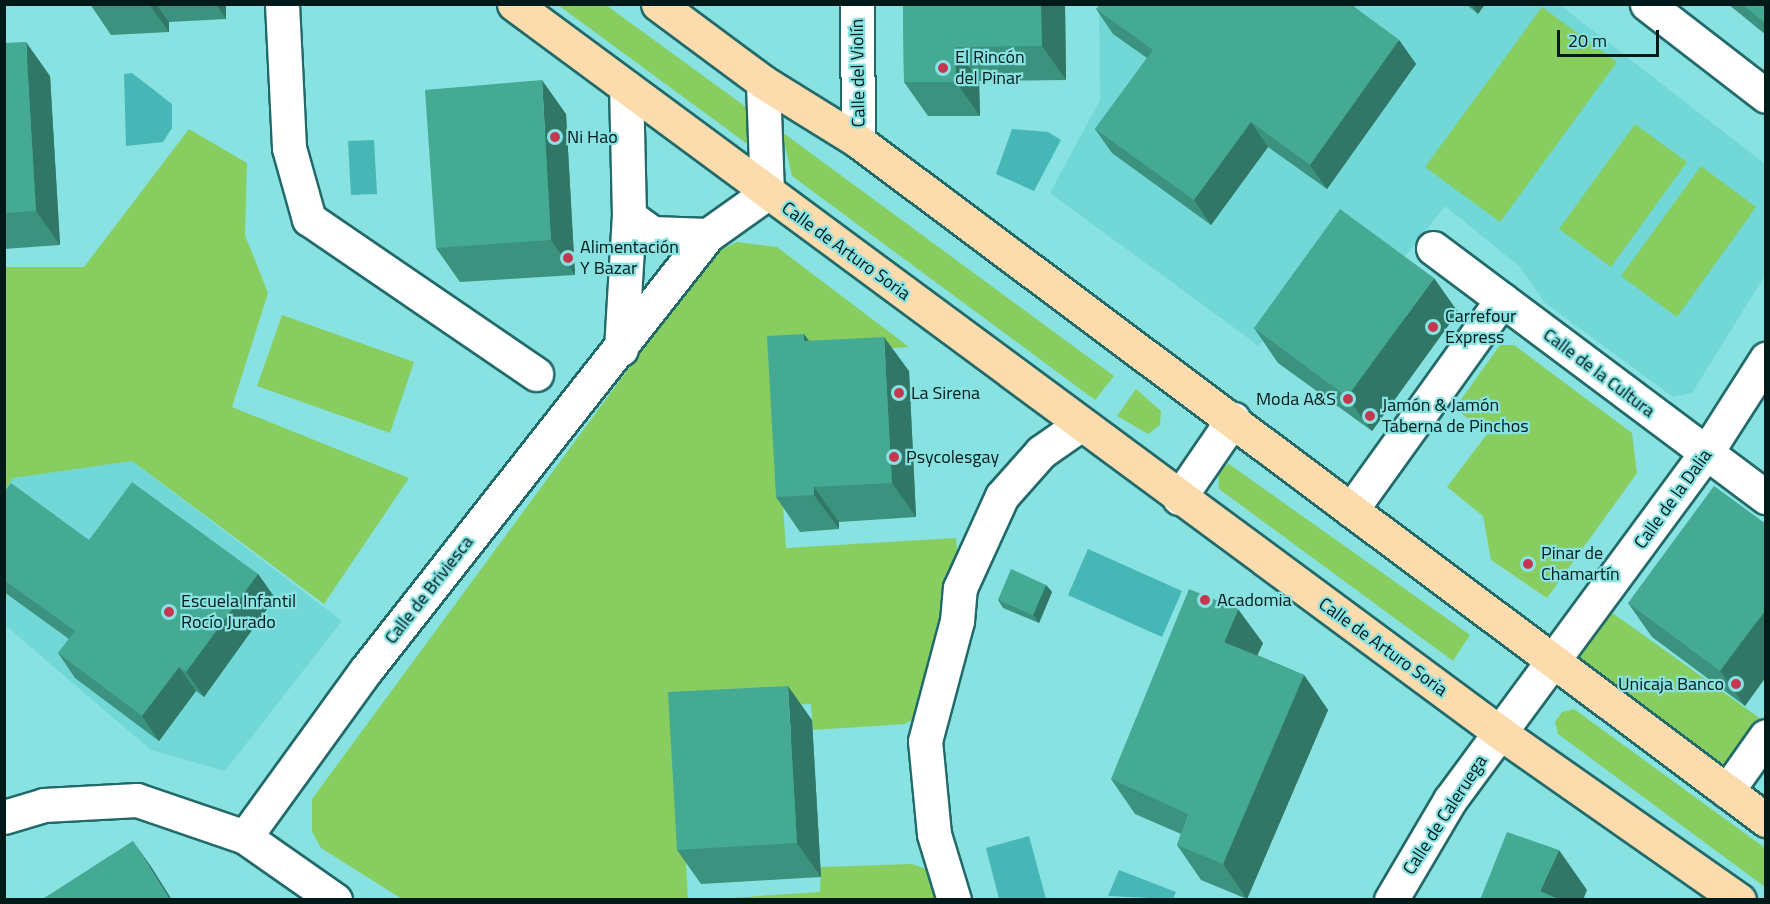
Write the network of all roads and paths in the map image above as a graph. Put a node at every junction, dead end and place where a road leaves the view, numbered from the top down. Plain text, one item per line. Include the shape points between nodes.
1 (282, 4) edge
2 (513, 4) edge
3 (658, 4) edge
4 (857, 4) edge
5 (1647, 4) edge
6 (763, 81) junction
7 (626, 87) junction
8 (1766, 96) edge
9 (858, 141) junction
10 (767, 193) junction
11 (630, 216) junction
12 (708, 235) junction
13 (1434, 248) dead end
14 (1502, 300) junction
15 (621, 349) junction
16 (1766, 359) edge
17 (536, 375) dead end
18 (1233, 419) junction
19 (1081, 424) junction
20 (1706, 453) junction
21 (1766, 497) edge
22 (1179, 498) junction
23 (1351, 510) junction
24 (1550, 662) junction
25 (1499, 732) junction
26 (1766, 736) edge
27 (1727, 791) junction
28 (4, 817) edge
29 (1766, 820) edge
30 (245, 837) junction
31 (335, 900) edge
32 (954, 900) edge
33 (1391, 900) edge
34 (1739, 900) edge

1 - 17 street via 289,148 309,219
2 - 7 main road, Calle de Arturo Soria
3 - 6 main road
4 - 9 street, Calle del Violín
5 - 8 street
6 - 9 main road
6 - 10 street
7 - 10 main road, Calle de Arturo Soria
7 - 11 street
9 - 18 main road
10 - 12 street, Calle de Briviesca
10 - 19 main road, Calle de Arturo Soria
11 - 12 street via 652,233
11 - 15 street
12 - 15 street, Calle de Briviesca
13 - 14 street, Calle de la Cultura
14 - 20 street, Calle de la Cultura
14 - 23 street
15 - 30 street, Calle de Briviesca via 393,635
16 - 20 street, Calle de la Dalia
18 - 22 street
18 - 23 main road
19 - 22 main road, Calle de Arturo Soria
19 - 32 street via 1041,453 1002,496 960,588 957,621 925,741 934,834
20 - 21 street, Calle de la Cultura
20 - 24 street, Calle de la Dalia
22 - 25 main road, Calle de Arturo Soria
23 - 24 main road
24 - 25 street
24 - 27 main road
25 - 33 street, Calle de Caleruega
25 - 34 main road, Calle de Arturo Soria
26 - 27 street
27 - 29 main road
28 - 30 street via 44,805 137,800
30 - 31 street

